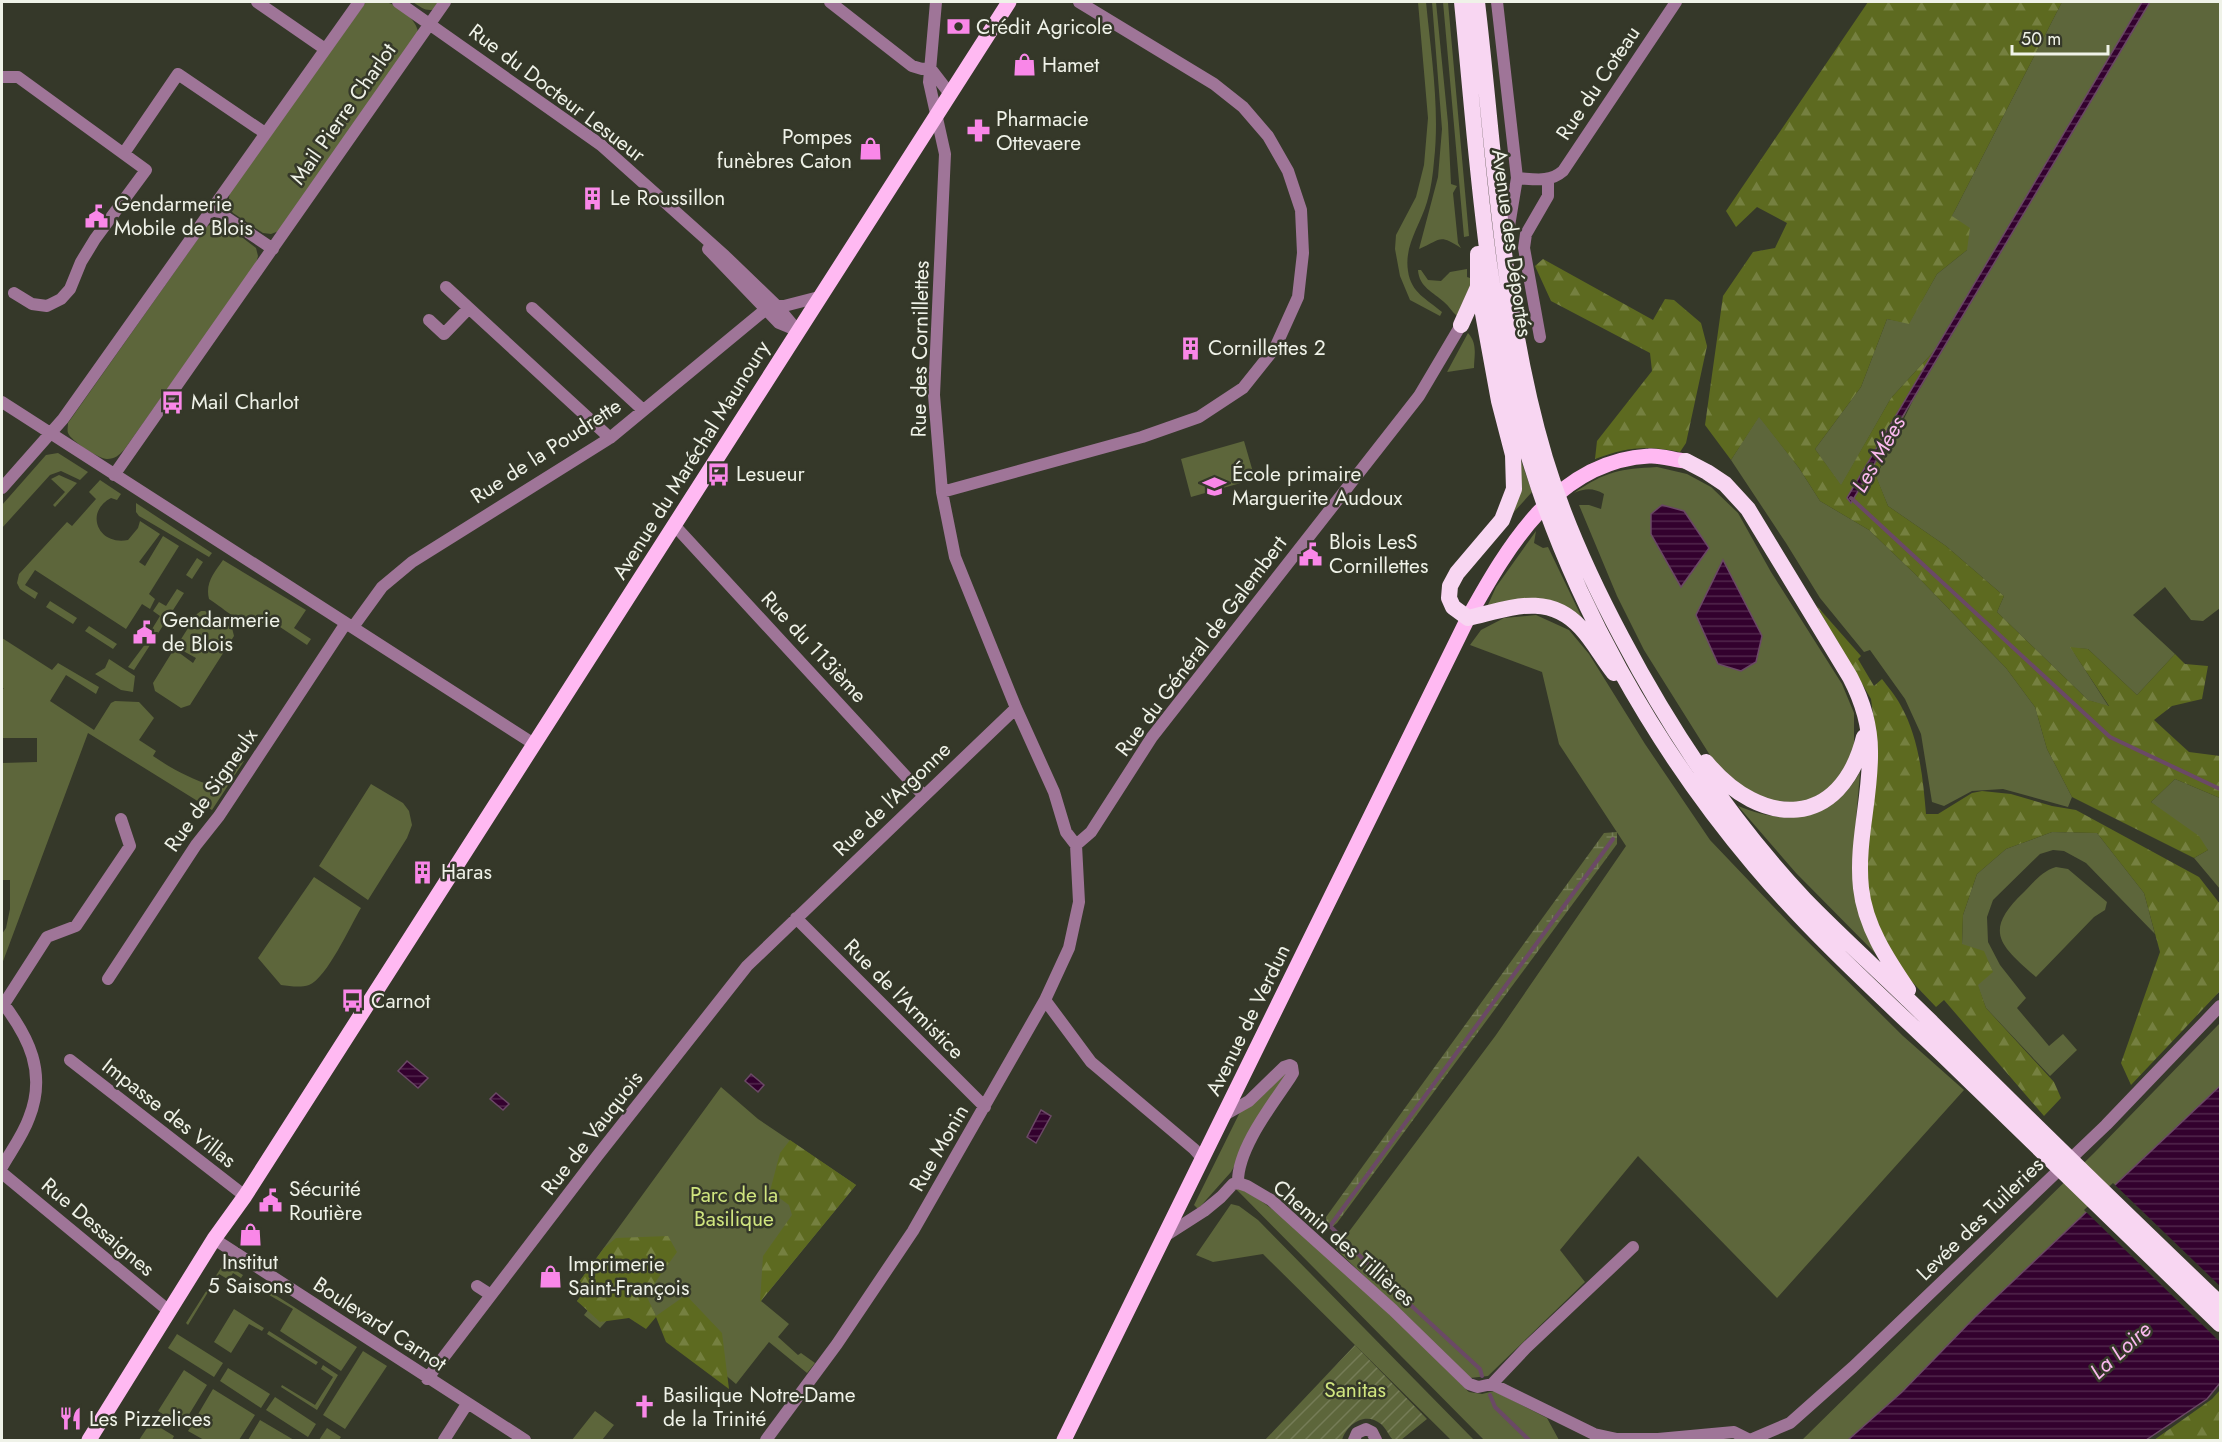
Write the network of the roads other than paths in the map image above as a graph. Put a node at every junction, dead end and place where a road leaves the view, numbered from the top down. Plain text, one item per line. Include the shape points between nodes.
1 (257, 2) edge
2 (359, 2) edge
3 (398, 2) edge
4 (445, 2) edge
5 (830, 2) edge
6 (936, 2) edge
7 (1009, 2) edge
8 (1079, 2) edge
9 (1462, 2) edge
10 (1478, 2) edge
11 (1497, 2) edge
12 (1676, 2) edge
13 (430, 24) junction
14 (325, 49) junction
15 (930, 68) junction
16 (2, 77) edge
17 (950, 94) junction
18 (936, 116) junction
19 (265, 133) junction
20 (124, 153) junction
21 (1517, 178) junction
22 (1548, 180) junction
23 (212, 208) junction
24 (273, 249) junction
25 (1505, 259) junction
26 (1482, 278) junction
27 (446, 287) dead end
28 (14, 293) dead end
29 (819, 297) junction
30 (469, 308) junction
31 (532, 308) dead end
32 (771, 308) junction
33 (429, 320) dead end
34 (1461, 325) junction
35 (1484, 327) junction
36 (797, 330) junction
37 (1540, 337) dead end
38 (2, 402) edge
39 (643, 410) junction
40 (50, 434) junction
41 (610, 438) junction
42 (1686, 462) joint
43 (114, 475) junction
44 (1545, 481) junction
45 (2, 488) edge
46 (942, 492) junction
47 (1554, 509) junction
48 (675, 526) junction
49 (1468, 618) junction
50 (350, 625) junction
51 (1655, 700) junction
52 (1016, 708) junction
53 (1645, 714) junction
54 (1867, 724) junction
55 (534, 744) junction
56 (923, 795) junction
57 (121, 819) dead end
58 (1076, 845) junction
59 (796, 918) junction
60 (108, 979) dead end
61 (1045, 1000) junction
62 (3, 1003) edge
63 (2220, 1006) edge
64 (1925, 1016) junction
65 (70, 1060) dead end
66 (985, 1107) junction
67 (1226, 1114) junction
68 (2044, 1145) junction
69 (1203, 1159) junction
70 (2, 1167) edge
71 (2, 1173) edge
72 (1238, 1183) junction
73 (245, 1196) junction
74 (1165, 1236) junction
75 (214, 1239) junction
76 (1633, 1247) dead end
77 (477, 1286) dead end
78 (491, 1296) junction
79 (2220, 1304) edge
80 (169, 1311) junction
81 (2220, 1324) edge
82 (427, 1378) junction
83 (1492, 1384) junction
84 (467, 1404) junction
85 (89, 1440) edge
86 (444, 1440) edge
87 (525, 1440) edge
88 (766, 1440) edge
89 (1064, 1440) edge
90 (1354, 1440) edge
91 (1376, 1440) edge
92 (1750, 1440) edge

1 - 14 street
2 - 14 street
3 - 13 street, Rue du Docteur Lesueur
4 - 13 street, Mail Pierre Charlot
5 - 15 street via 912,66
6 - 15 street, Rue des Cornillettes
7 - 17 main road, Avenue du Maréchal Maunoury
8 - 46 street via 1214,84 1243,107 1268,136 1288,171 1301,210 1303,253 1298,297 1275,348 1243,388 1199,417 1142,437
9 - 26 highway, Avenue des Déportés via 1484,235
10 - 25 highway, Avenue des Déportés
11 - 21 street, Avenue des Déportés
12 - 22 street, Rue du Coteau via 1563,171
13 - 24 street, Mail Pierre Charlot
13 - 32 street, Rue du Docteur Lesueur via 601,145
14 - 19 street
15 - 17 street
15 - 18 street, Rue des Cornillettes via 928,82
16 - 20 street via 18,77
17 - 18 main road, Avenue du Maréchal Maunoury
18 - 29 main road, Avenue du Maréchal Maunoury
18 - 46 street, Rue des Cornillettes via 945,154 934,395
19 - 20 street via 178,74
19 - 23 street
20 - 28 street via 146,170 95,239 70,289 47,306 32,304
21 - 22 street
21 - 25 street, Avenue des Déportés
22 - 37 street via 1548,196 1526,234 1524,248
23 - 24 street
23 - 40 street
24 - 43 street, Mail Pierre Charlot
25 - 44 highway, Avenue des Déportés
26 - 34 highway
26 - 35 highway
26 - 44 highway, Avenue des Déportés via 1507,371
27 - 30 street
29 - 32 street
29 - 36 main road, Avenue du Maréchal Maunoury
30 - 33 street via 444,334
30 - 41 street
31 - 39 street
32 - 36 street, Rue du Docteur Lesueur
32 - 39 street, Rue de la Poudrette
34 - 35 highway
34 - 58 street, Rue du Général de Galembert via 1419,396 1152,736 1090,832
35 - 49 highway via 1513,454 1514,489 1502,520 1450,586 1453,607
36 - 48 main road, Avenue du Maréchal Maunoury
38 - 40 street
39 - 41 street, Rue de la Poudrette
40 - 43 street
40 - 45 street
41 - 50 street, Rue de la Poudrette via 412,562 382,587
42 - 49 main road, Avenue de Verdun via 1651,456 1620,460 1598,467 1571,483 1537,512 1511,544
42 - 54 highway via 1725,484 1748,509 1850,677
43 - 50 street
44 - 47 highway
46 - 52 street, Rue des Cornillettes via 955,557
47 - 51 highway
47 - 53 highway via 1585,598
48 - 55 main road, Avenue du Maréchal Maunoury
48 - 56 street, Rue du 113ième
49 - 53 highway via 1522,605 1559,611 1584,631
49 - 67 main road, Avenue de Verdun
50 - 55 street
50 - 60 street, Rue de Signeulx
51 - 54 highway via 1729,787 1744,798 1773,809 1806,807 1835,792 1855,766
51 - 64 highway via 1694,762 1755,843 1804,899
52 - 56 street, Rue de l'Argonne
52 - 58 street, Rue des Cornillettes via 1054,792 1066,832
53 - 68 highway via 1756,868 1808,923
54 - 64 highway via 1870,751 1860,861 1864,906 1889,963
55 - 73 main road, Avenue du Maréchal Maunoury
56 - 59 street, Rue de l'Argonne
57 - 62 street via 130,846 76,926 47,937
58 - 61 street, Rue Monin via 1079,902 1069,948
59 - 66 street, Rue de l'Armistice
59 - 78 street, Rue de Vauquois via 747,966
61 - 66 street, Rue Monin
61 - 69 street via 1091,1062
62 - 70 street via 26,1036 36,1077 28,1120
63 - 92 street, Levée des Tuileries via 2106,1125 1857,1364 1790,1423
64 - 68 highway
65 - 73 street, Impasse des Villas
66 - 88 street, Rue Monin via 913,1231
67 - 69 main road, Avenue de Verdun
67 - 72 street via 1249,1101 1284,1067 1292,1066 1293,1073 1252,1137 1241,1162
68 - 79 highway
68 - 81 highway
69 - 74 main road, Avenue de Verdun
71 - 80 street, Rue Dessaignes
72 - 74 street
72 - 83 street, Chemin des Tillières via 1270,1200 1303,1228 1465,1381 1473,1386
73 - 75 main road, Avenue du Maréchal Maunoury
74 - 89 main road, Avenue de Verdun
75 - 80 main road, Avenue du Maréchal Maunoury
75 - 82 street, Boulevard Carnot
76 - 83 street
77 - 78 street
78 - 82 street, Rue de Vauquois
80 - 85 main road, Avenue du Maréchal Maunoury
82 - 84 street, Boulevard Carnot
83 - 92 street, Chemin des Tillières via 1594,1434 1617,1439 1734,1432
84 - 86 street
84 - 87 street, Boulevard Carnot
90 - 91 street via 1359,1431 1366,1430

